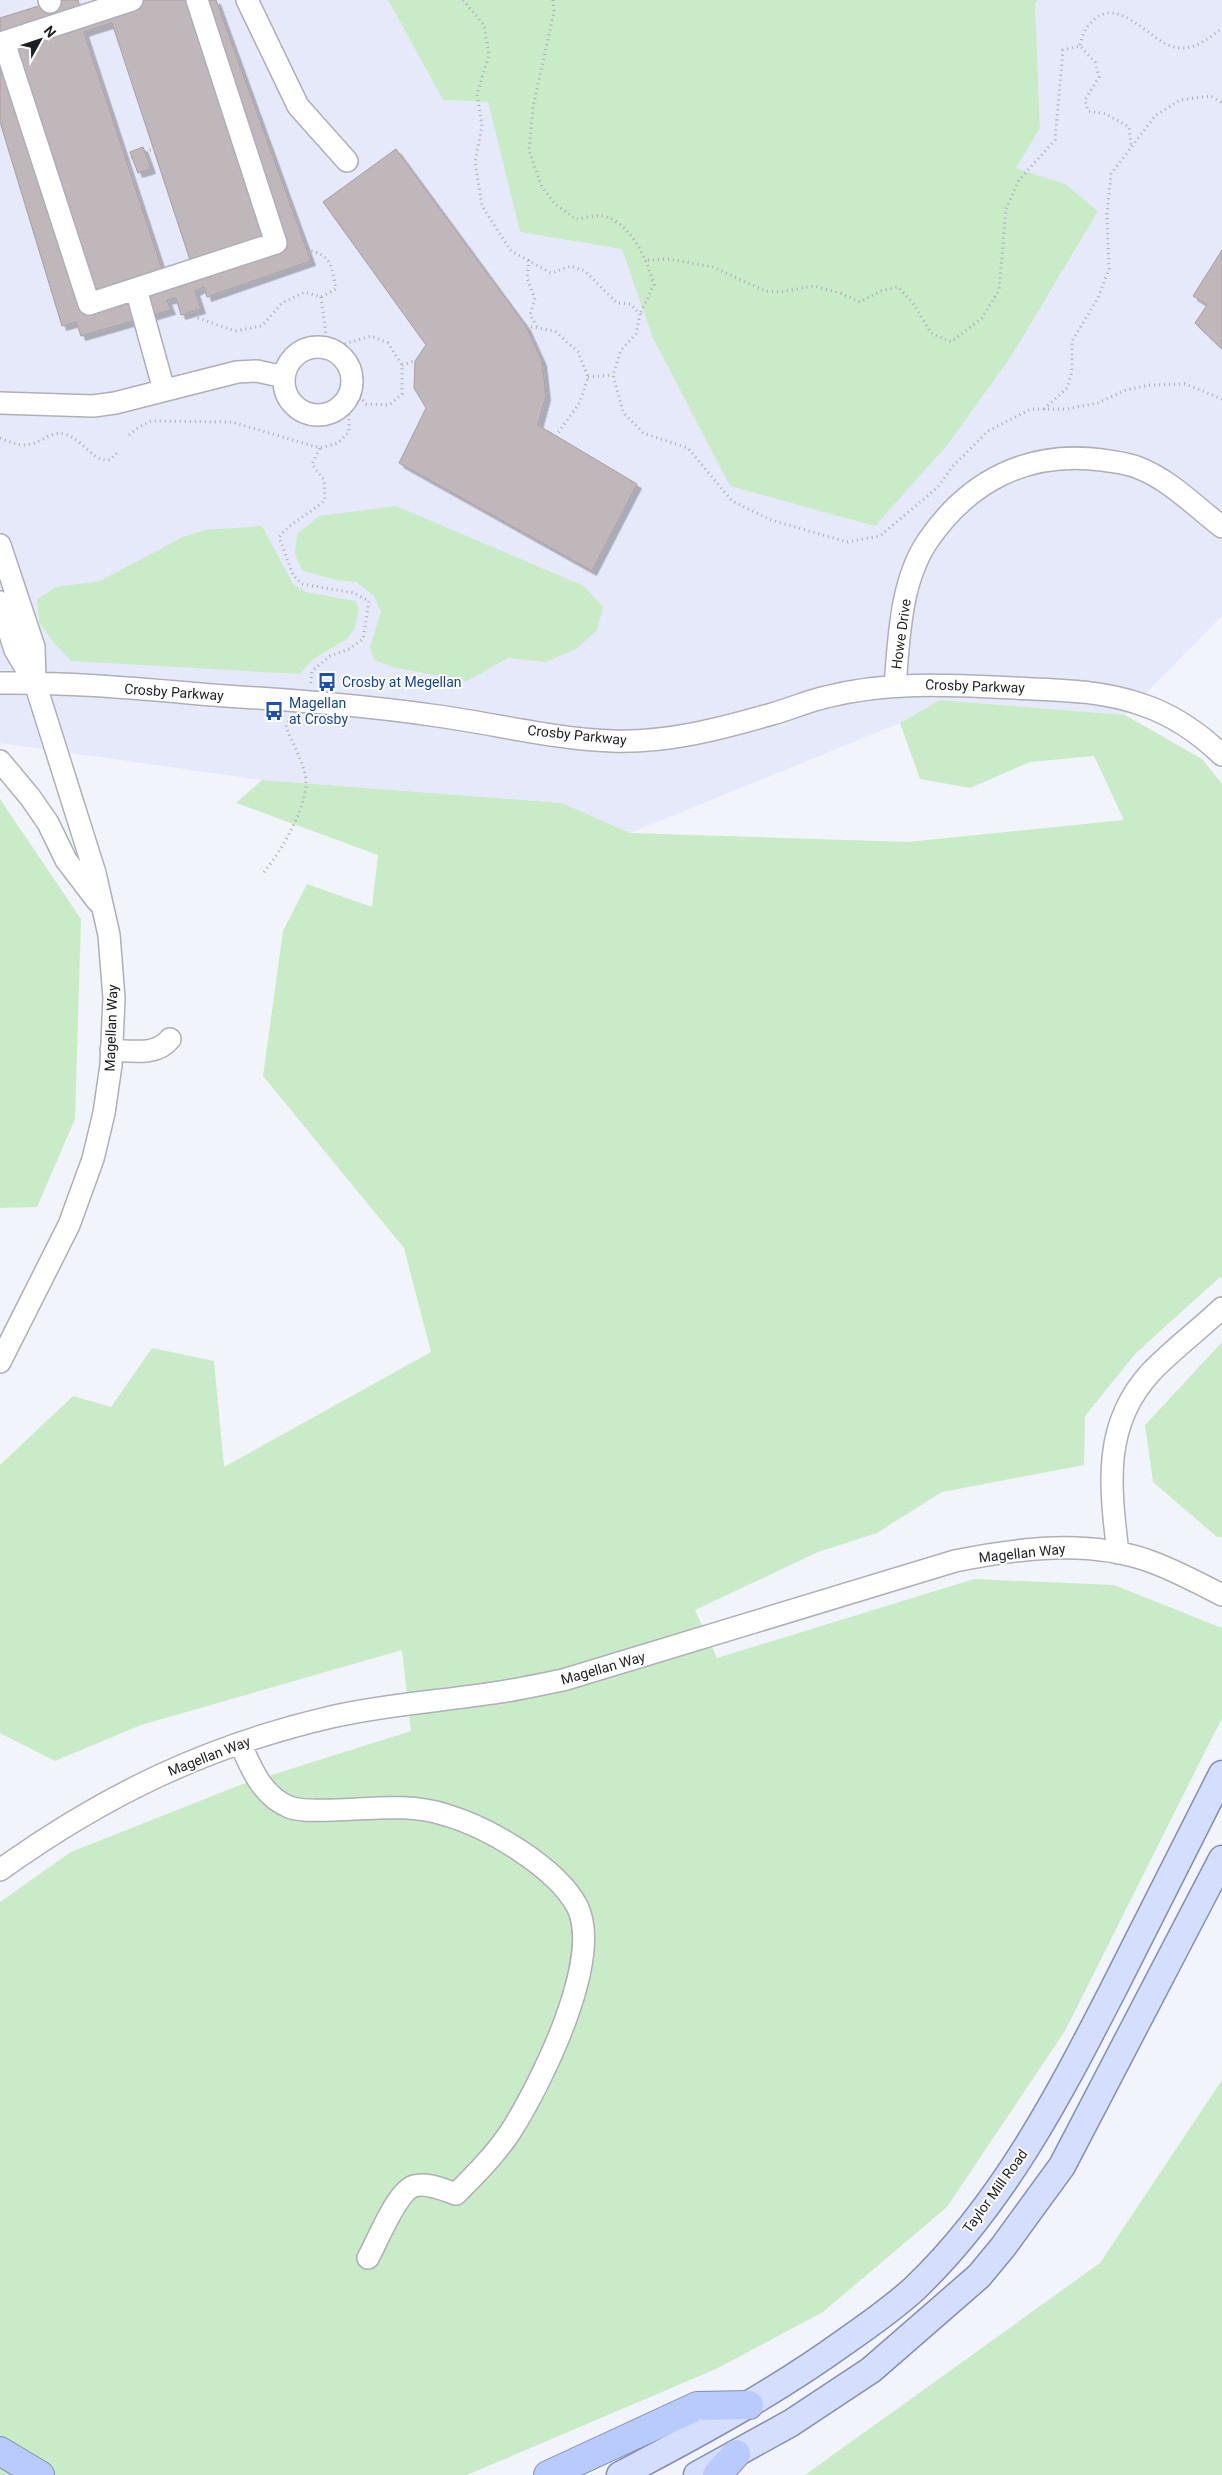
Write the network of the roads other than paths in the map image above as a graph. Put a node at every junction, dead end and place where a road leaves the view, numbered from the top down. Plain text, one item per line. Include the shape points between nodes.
1 (132, 0) edge
2 (197, 0) edge
3 (248, 0) edge
4 (347, 161) dead end
5 (136, 289) junction
6 (284, 377) junction
7 (164, 390) junction
8 (0, 403) edge
9 (1222, 527) edge
10 (0, 545) edge
11 (0, 602) edge
12 (0, 683) edge
13 (35, 683) junction
14 (895, 686) junction
15 (1222, 756) edge
16 (0, 761) edge
17 (104, 910) junction
18 (170, 1038) dead end
19 (111, 1050) junction
20 (1222, 1308) edge
21 (0, 1362) edge
22 (1118, 1553) junction
23 (1222, 1595) edge
24 (240, 1743) junction
25 (1222, 1774) edge
26 (1222, 1860) edge
27 (0, 1870) edge
28 (368, 2258) dead end
29 (750, 2405) junction
30 (0, 2450) edge
31 (736, 2454) junction
32 (40, 2475) edge
33 (548, 2475) edge
34 (620, 2475) edge
35 (697, 2475) edge
36 (717, 2475) edge

1 - 5 street via 4,42 90,304
2 - 5 street via 276,243
3 - 4 street via 298,106
5 - 7 street
6 - 6 street via 286,367 300,352 309,348 328,349 346,363 356,392 342,405 323,415 313,415 294,406 284,387
6 - 7 street via 257,371 238,372
7 - 8 street via 93,406
9 - 14 street, Howe Drive via 1164,481 1138,467 1087,458 1060,458 1032,462 1002,473 977,487 927,543 905,599
10 - 13 street via 34,647
11 - 13 street via 15,650
12 - 13 street, Crosby Parkway
13 - 14 street, Crosby Parkway via 310,702 436,716 572,738 639,741 695,734 827,697
13 - 17 street, Magellan Way
14 - 15 street, Crosby Parkway via 931,684 1080,691 1123,699 1147,706 1179,722
16 - 17 street via 30,797 48,823 66,860
17 - 19 street, Magellan Way via 114,998
18 - 19 street via 164,1046 146,1051
19 - 21 street, Magellan Way via 98,1142 79,1199
20 - 22 street via 1152,1371 1125,1407 1116,1433 1112,1470
22 - 23 street, Magellan Way via 1152,1562
22 - 24 street, Magellan Way via 1077,1548 1039,1549 998,1552 955,1561 563,1680 378,1708 332,1717
24 - 27 street, Magellan Way via 147,1780 81,1815
24 - 28 street via 266,1791 290,1808 412,1808 448,1815 498,1837 535,1861 567,1891 582,1923 580,1978 566,2019 538,2083 510,2132 484,2167 456,2194 415,2186 403,2193
25 - 29 main road, Taylor Mill Road via 1067,2079 1005,2182 943,2260 913,2290 809,2368
26 - 31 main road via 1062,2166 1003,2247 979,2276 871,2370 791,2423
29 - 33 highway via 697,2406
29 - 34 main road, Taylor Mill Road
30 - 32 highway
31 - 35 main road
31 - 36 highway

